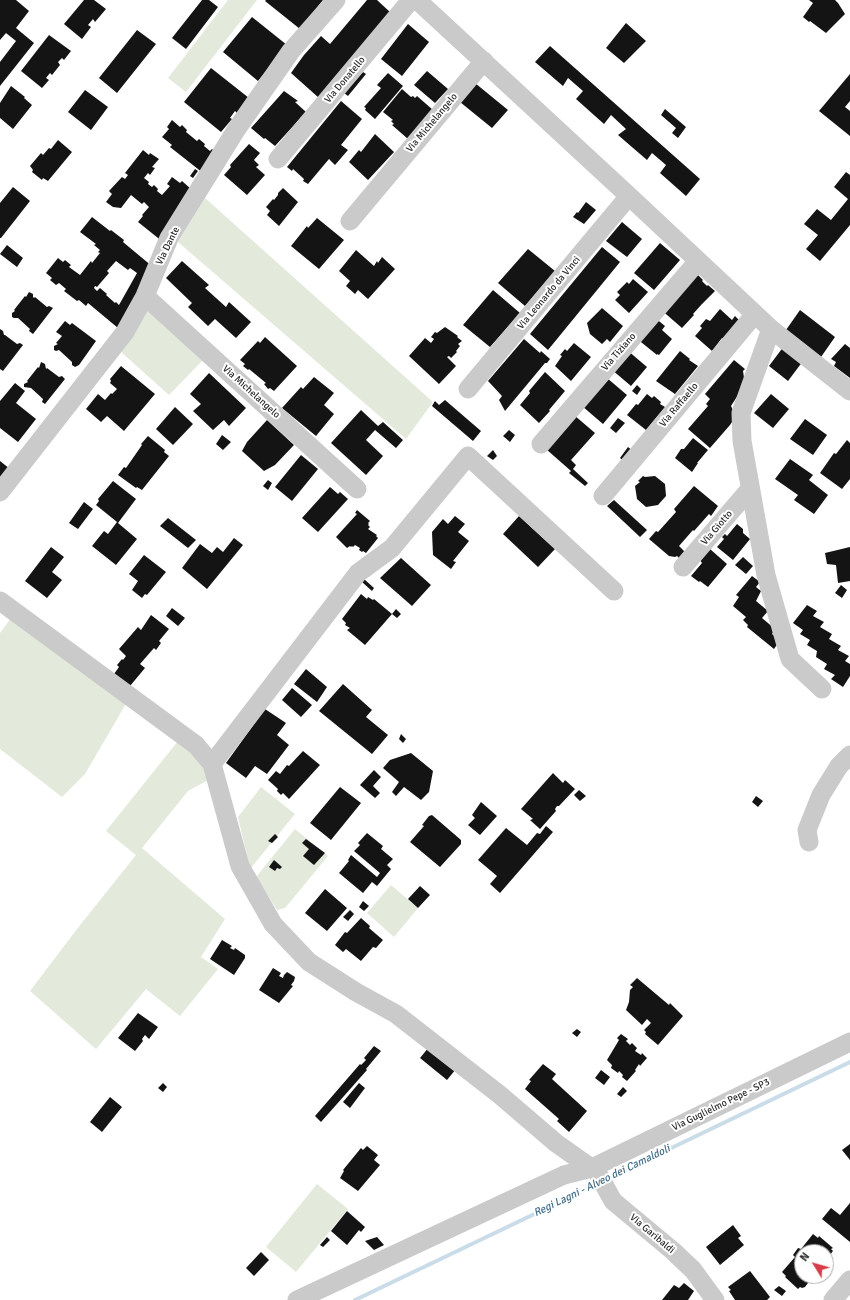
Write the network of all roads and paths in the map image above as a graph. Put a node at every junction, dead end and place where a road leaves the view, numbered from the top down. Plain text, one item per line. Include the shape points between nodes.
1 (336, 0) edge
2 (411, 0) edge
3 (418, 0) edge
4 (484, 61) junction
5 (278, 160) dead end
6 (629, 196) junction
7 (350, 221) dead end
8 (698, 261) junction
9 (145, 296) junction
10 (755, 314) junction
11 (771, 329) junction
12 (468, 389) dead end
13 (850, 391) edge
14 (541, 444) dead end
15 (357, 489) dead end
16 (750, 489) junction
17 (0, 492) edge
18 (603, 496) dead end
19 (683, 567) dead end
20 (614, 591) dead end
21 (0, 601) edge
22 (822, 689) dead end
23 (850, 755) edge
24 (212, 764) junction
25 (809, 842) dead end
26 (850, 1042) edge
27 (594, 1170) junction
28 (850, 1280) edge
29 (296, 1300) edge
30 (716, 1300) edge
31 (833, 1300) edge

1 - 9 street, Via Dante via 291,51 236,130 169,238
2 - 5 street, Via Donatello
3 - 4 street
4 - 6 street
4 - 7 street, Via Michelangelo
6 - 8 street
6 - 12 street, Via Leonardo da Vinci
8 - 10 street
8 - 14 street, Via Tiziano
9 - 15 street, Via Michelangelo
9 - 17 street, Via Dante via 125,332
10 - 11 street
10 - 18 street, Via Raffaello
11 - 13 street
11 - 16 street via 741,413 742,442
16 - 19 street, Via Giotto
16 - 22 street via 766,575 790,659
20 - 24 street via 468,456 392,548 358,573
21 - 24 street via 196,745
23 - 25 street via 839,766 821,795 807,830
24 - 27 street via 240,866 273,924 309,962 396,1014
26 - 27 street, Via Guglielmo Pepe - SP3
27 - 29 street, Via Guglielmo Pepe - SP3 via 564,1175
27 - 30 street, Via Garibaldi via 613,1201 693,1270
28 - 31 street

